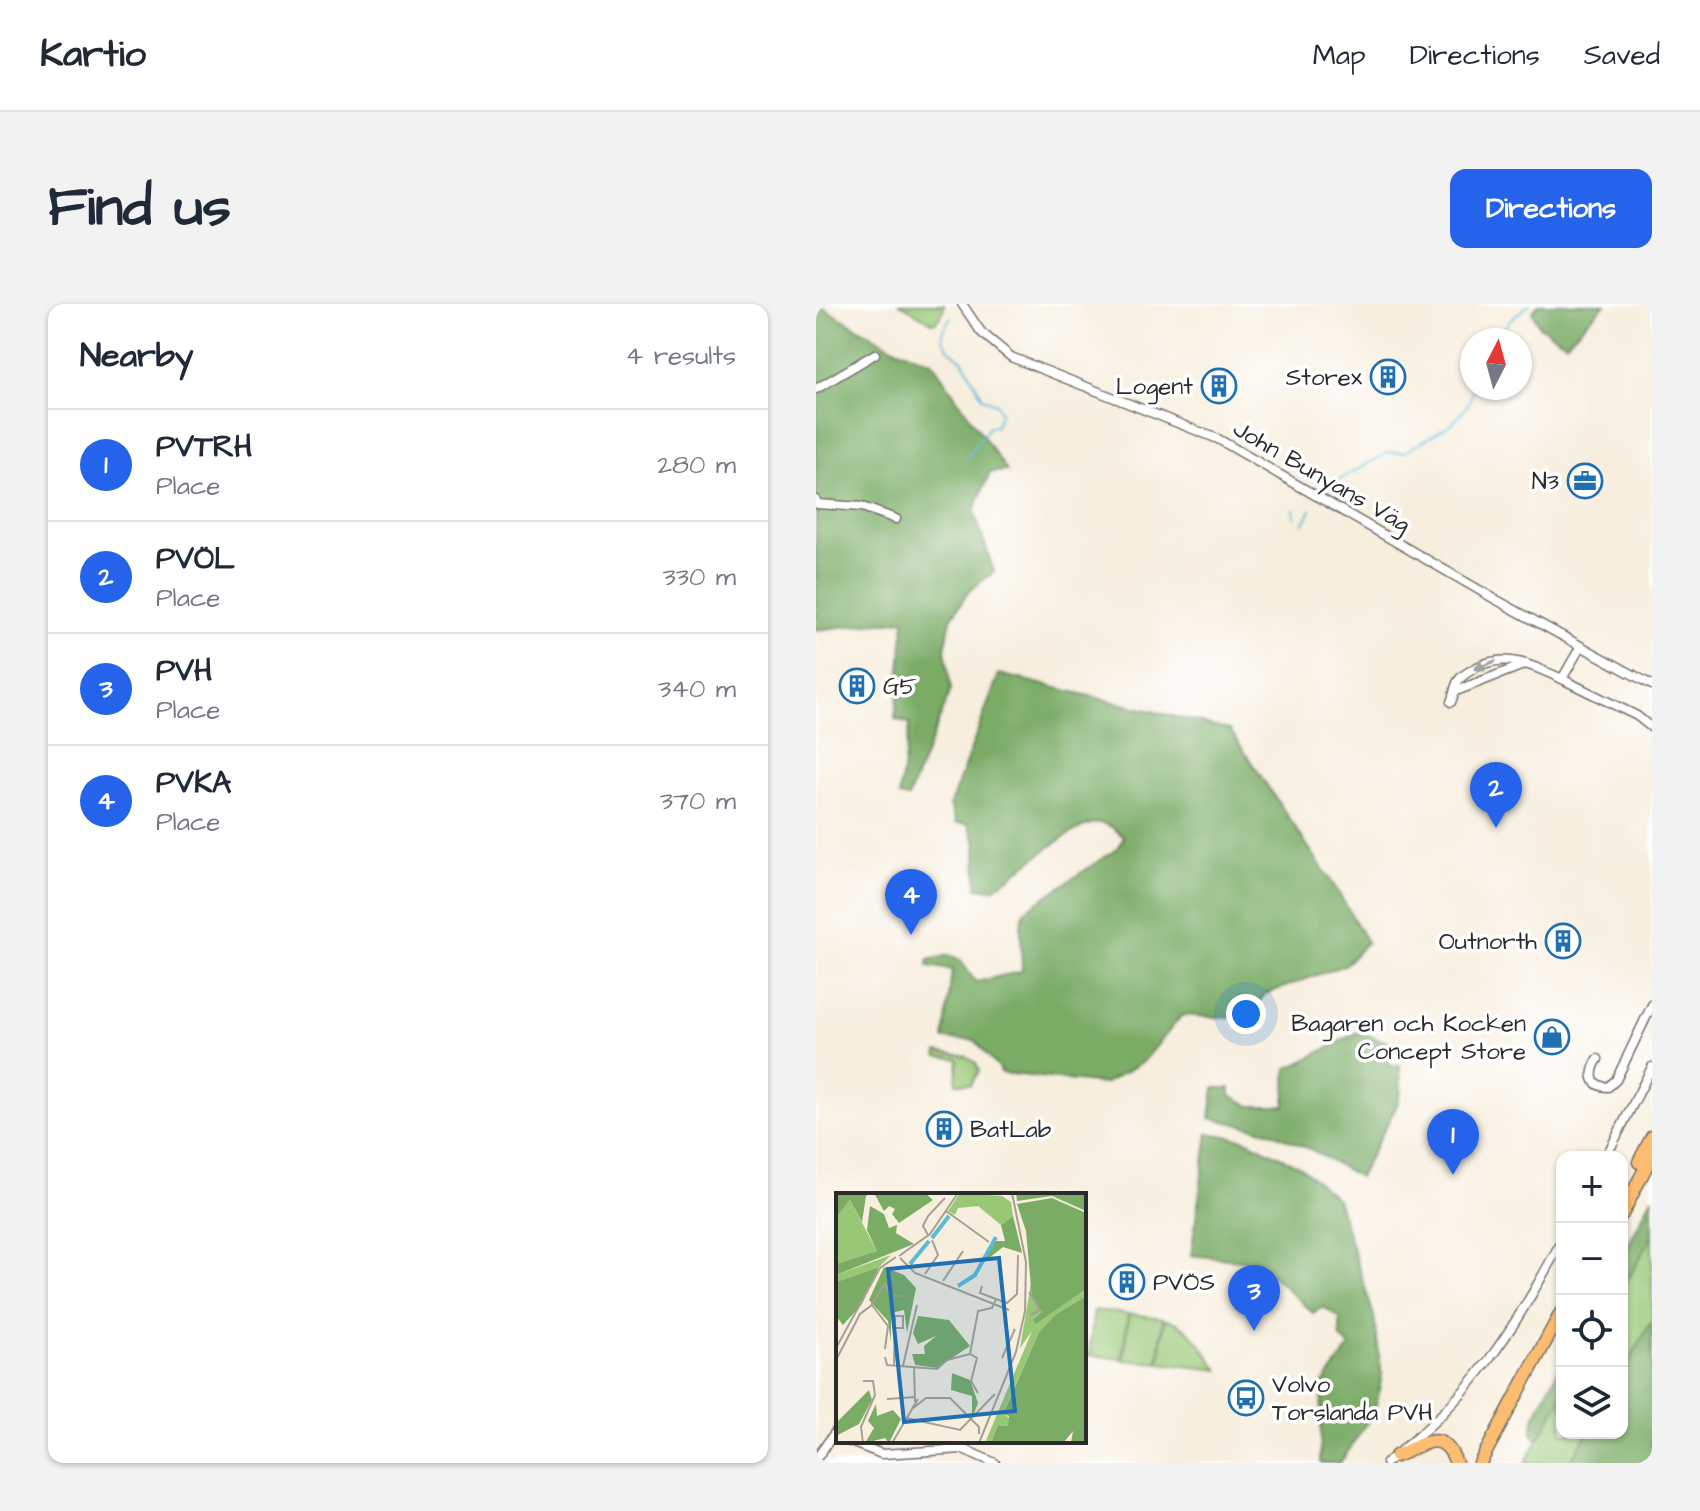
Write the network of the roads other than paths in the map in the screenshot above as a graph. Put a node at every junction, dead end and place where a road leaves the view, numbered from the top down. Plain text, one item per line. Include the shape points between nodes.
1 (962, 304) edge
2 (875, 354) dead end
3 (816, 389) edge
4 (816, 500) edge
5 (896, 519) dead end
6 (1581, 646) junction
7 (1526, 664) junction
8 (1562, 679) junction
9 (1652, 685) edge
10 (1456, 691) junction
11 (1451, 702) dead end
12 (1652, 728) edge
13 (1652, 1005) edge
14 (1598, 1059) dead end
15 (1652, 1067) edge
16 (1652, 1137) edge
17 (1609, 1151) edge
18 (1652, 1155) edge
19 (1628, 1184) edge
20 (1628, 1202) edge
21 (1556, 1251) edge
22 (1556, 1322) edge
23 (1556, 1338) edge
24 (836, 1434) edge
25 (853, 1443) edge
26 (816, 1459) edge
27 (1391, 1460) edge
28 (995, 1463) edge
29 (1456, 1463) edge
30 (1480, 1463) edge
31 (1489, 1463) edge

1 - 6 street, John Bunyans Väg via 981,332 1011,357 1218,439
2 - 3 street
4 - 5 street
6 - 8 street
6 - 9 street, John Bunyans Väg
7 - 8 street
7 - 10 street
7 -> 10 street via 1490,661 1461,678
8 - 12 street
10 - 11 street
13 - 14 street via 1608,1087 1592,1078
15 - 17 street
16 - 19 highway
18 - 20 highway
21 - 27 street via 1495,1354 1455,1401
22 - 30 highway
23 - 31 highway
24 - 26 street
25 - 28 street via 882,1454 963,1449
27 - 29 highway via 1431,1441 1448,1448

